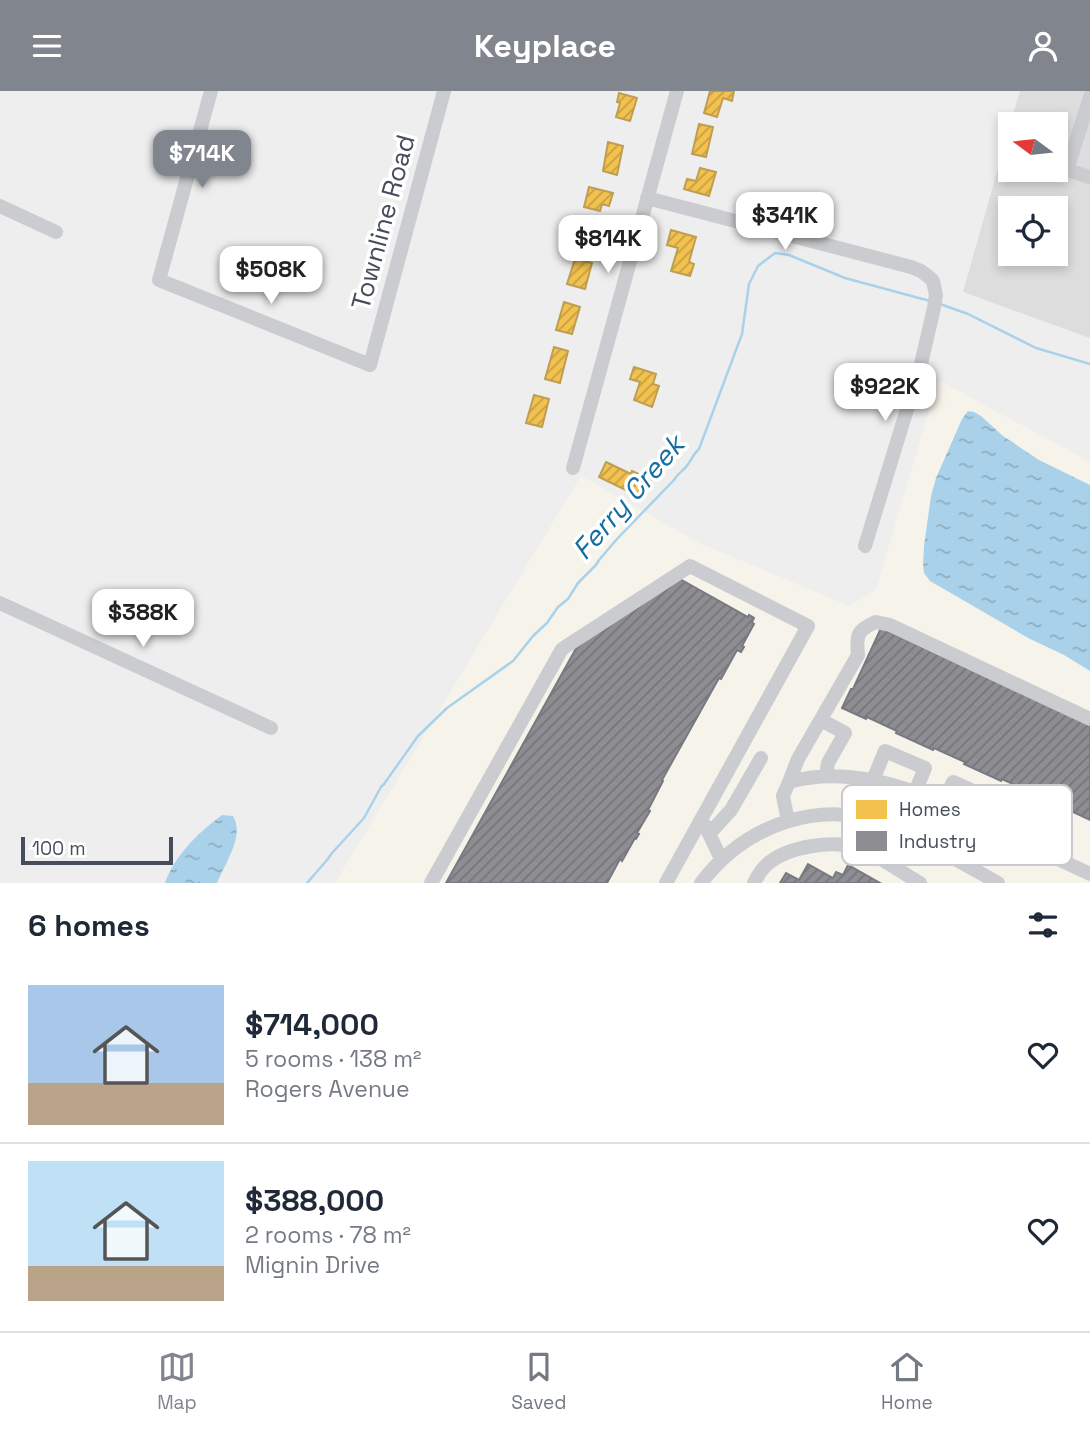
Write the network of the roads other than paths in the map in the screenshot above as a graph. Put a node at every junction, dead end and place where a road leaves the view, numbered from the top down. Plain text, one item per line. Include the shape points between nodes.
1 (211, 91) edge
2 (444, 91) edge
3 (677, 91) edge
4 (1090, 99) edge
5 (1090, 177) edge
6 (647, 198) junction
7 (0, 206) edge
8 (56, 232) dead end
9 (573, 468) dead end
10 (865, 546) dead end
11 (0, 603) edge
12 (1090, 719) edge
13 (821, 720) junction
14 (271, 727) dead end
15 (761, 758) dead end
16 (826, 776) junction
17 (873, 780) junction
18 (789, 782) junction
19 (895, 785) edge
20 (918, 785) edge
21 (842, 815) edge
22 (702, 817) junction
23 (788, 821) junction
24 (709, 834) junction
25 (842, 844) edge
26 (721, 859) junction
27 (889, 865) edge
28 (966, 865) edge
29 (1072, 865) edge
30 (1089, 872) edge
31 (431, 883) edge
32 (666, 883) edge
33 (701, 883) edge
34 (754, 883) edge
35 (920, 883) edge
36 (998, 883) edge

1 - 2 street, Townline Road via 159,280 370,365
3 - 6 street
4 - 5 street via 1067,170
6 - 9 street
6 - 10 street via 911,267 933,281 935,301 921,364
7 - 8 street
11 - 14 street
12 - 13 street via 876,622 858,636 858,655
13 - 16 street via 845,733
13 - 18 street
15 - 24 street via 731,810
16 - 17 street
16 - 18 street
17 - 19 street
17 - 20 street via 885,751 925,768
18 - 23 street via 783,796
21 - 23 street
22 - 24 street
22 - 31 street via 808,626 690,566 562,649
22 - 32 street
23 - 26 street via 750,837
24 - 26 street
25 - 34 street via 791,851 771,861
26 - 33 street
27 - 35 street
28 - 36 street
29 - 30 street

